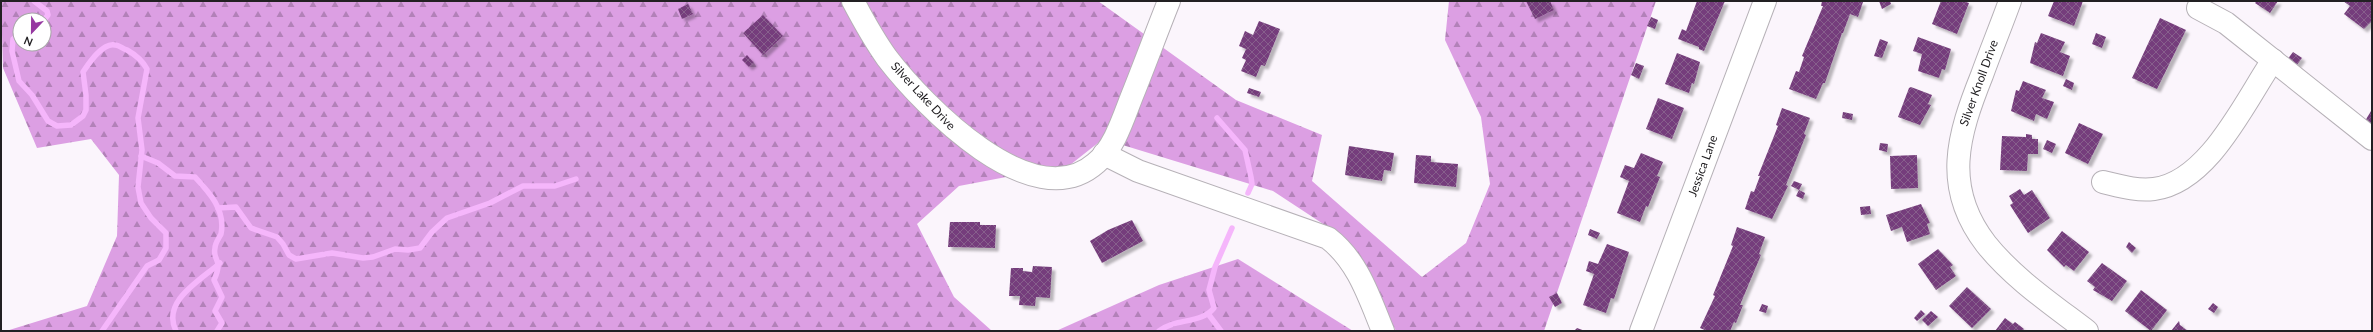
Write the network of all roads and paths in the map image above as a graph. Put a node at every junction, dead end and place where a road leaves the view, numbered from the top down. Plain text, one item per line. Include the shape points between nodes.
1 (853, 1) edge
2 (1169, 1) edge
3 (1765, 1) edge
4 (2010, 1) edge
5 (2198, 8) dead end
6 (2273, 60) junction
7 (2372, 139) edge
8 (1104, 154) junction
9 (2103, 182) dead end
10 (1383, 331) edge
11 (1641, 331) edge
12 (2087, 331) edge

1 - 8 street, Silver Lake Drive via 876,42 908,84 951,127 976,146 1017,169 1051,178 1063,178 1084,172
2 - 8 street, Silver Lake Drive via 1125,114
3 - 11 street, Jessica Lane
4 - 12 street, Silver Knoll Drive via 1960,137 1958,160 1964,201 1969,216 1987,245 2036,291
5 - 6 street via 2226,23
6 - 7 street
6 - 9 street via 2217,146 2180,180 2156,189 2137,190
8 - 10 street via 1138,171 1328,238 1342,248 1356,269

